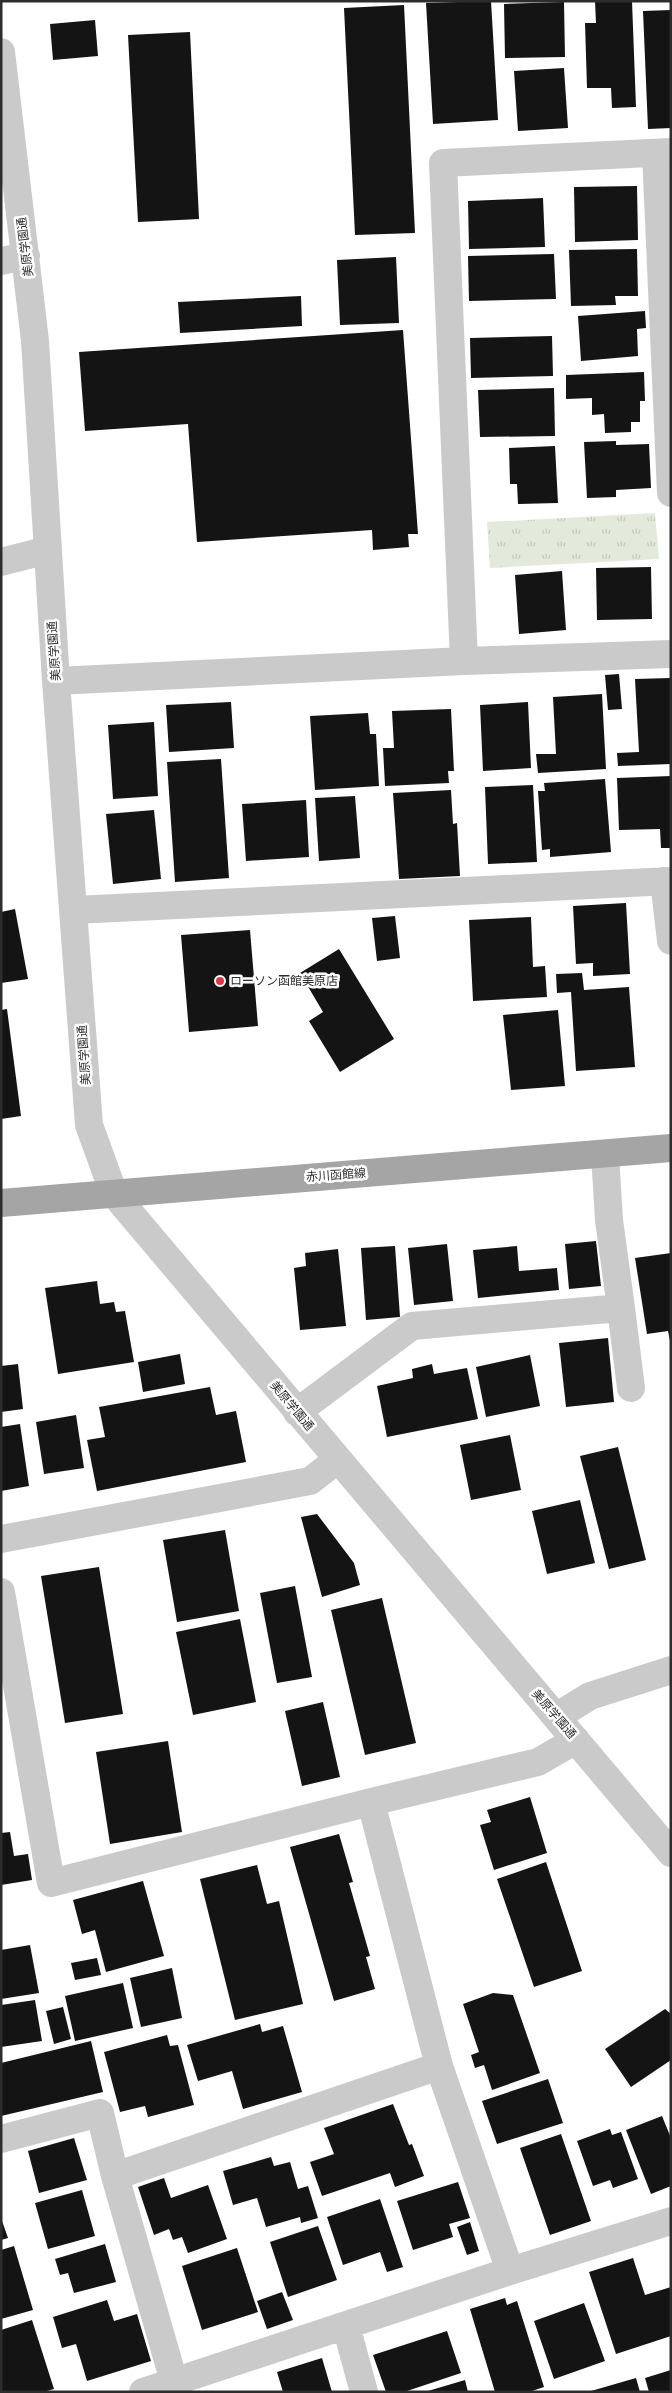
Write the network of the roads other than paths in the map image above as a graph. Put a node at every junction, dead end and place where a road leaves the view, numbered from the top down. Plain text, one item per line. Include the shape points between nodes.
1 (1, 52) edge
2 (664, 153) edge
3 (14, 259) edge
4 (671, 493) edge
5 (48, 550) junction
6 (1, 562) edge
7 (671, 654) edge
8 (464, 661) junction
9 (56, 681) junction
10 (668, 881) edge
11 (74, 910) junction
12 (671, 941) edge
13 (671, 1148) edge
14 (605, 1154) junction
15 (114, 1194) junction
16 (1, 1203) edge
17 (621, 1308) junction
18 (631, 1388) dead end
19 (297, 1412) junction
20 (337, 1460) junction
21 (1, 1539) edge
22 (1, 1592) edge
23 (671, 1670) edge
24 (556, 1717) junction
25 (576, 1740) junction
26 (371, 1802) junction
27 (671, 1853) edge
28 (439, 2066) junction
29 (1, 2139) edge
30 (115, 2176) junction
31 (671, 2221) edge
32 (510, 2271) junction
33 (346, 2326) junction
34 (175, 2387) edge
35 (144, 2392) edge
36 (364, 2392) edge

1 - 3 street, 美原学園通
2 - 4 street
2 - 8 street via 443,162
3 - 5 street, 美原学園通 via 35,341
5 - 6 street
5 - 9 street, 美原学園通
7 - 8 street
8 - 9 street
9 - 11 street, 美原学園通
10 - 11 street
10 - 12 street
11 - 15 street, 美原学園通 via 89,1125
13 - 14 main road, 赤川函館線
14 - 15 main road, 赤川函館線
14 - 17 street via 609,1220
15 - 16 main road, 赤川函館線
15 - 19 street, 美原学園通
17 - 18 street
17 - 19 street via 412,1326
19 - 20 street, 美原学園通
20 - 21 street via 310,1481
20 - 24 street, 美原学園通
22 - 26 street via 51,1883
23 - 24 street via 590,1696
24 - 25 street, 美原学園通
25 - 26 street via 538,1762
25 - 27 street, 美原学園通
26 - 28 street
28 - 30 street
28 - 32 street
29 - 30 street via 100,2113
30 - 34 street
31 - 32 street
32 - 33 street
33 - 34 street
33 - 36 street
34 - 35 street

